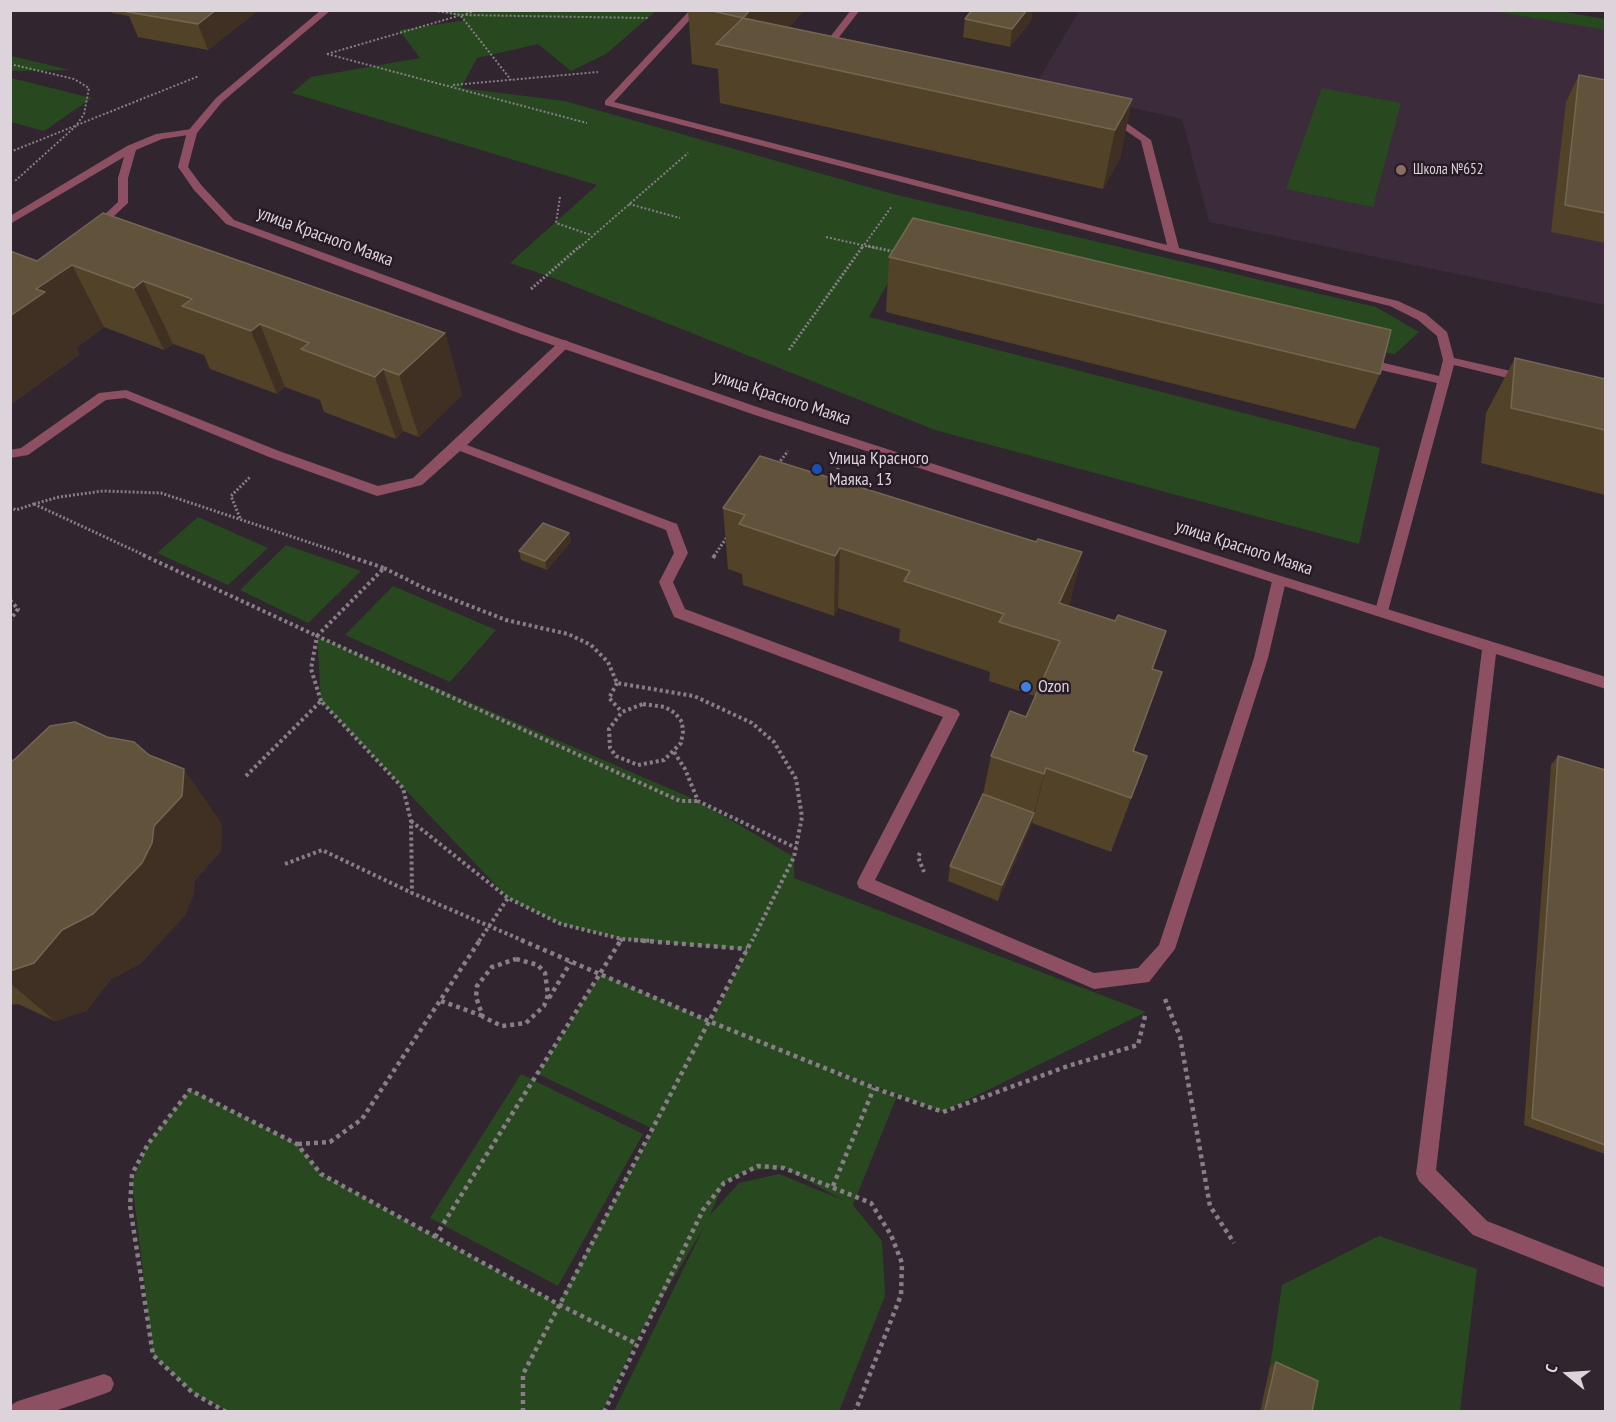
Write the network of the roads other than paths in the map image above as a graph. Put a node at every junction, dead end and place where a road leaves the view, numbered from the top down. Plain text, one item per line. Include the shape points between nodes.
1 (327, 10) edge
2 (856, 10) edge
3 (692, 14) edge
4 (827, 64) edge
5 (1102, 122) edge
6 (192, 132) junction
7 (131, 148) junction
8 (10, 221) edge
9 (82, 238) edge
10 (1174, 250) junction
11 (564, 344) junction
12 (1354, 360) edge
13 (1449, 360) junction
14 (1445, 381) junction
15 (1538, 382) edge
16 (458, 446) junction
17 (10, 454) edge
18 (1279, 581) junction
19 (1382, 611) junction
20 (1490, 647) junction
21 (1605, 683) edge
22 (1605, 1278) edge
23 (104, 1384) dead end
24 (18, 1412) edge

1 - 6 street, улица Красного Маяка via 219,100
2 - 4 street via 815,61
3 - 10 street via 608,103
5 - 10 street via 1125,126 1146,140
6 - 7 street via 160,136
6 - 11 street, улица Красного Маяка via 183,167 230,222
7 - 8 street
7 - 9 street via 123,178 123,203
10 - 13 street via 1394,303 1422,317 1443,335
11 - 16 street
11 - 18 street, улица Красного Маяка via 759,412
12 - 14 street
13 - 14 street
13 - 15 street
14 - 19 street
16 - 17 street via 417,482 377,491 126,394 103,396 24,452
16 - 18 street via 672,527 681,553 666,582 679,613 951,714 865,883 1094,981 1143,976 1166,949 1261,658
18 - 19 street, улица Красного Маяка
19 - 20 street, улица Красного Маяка
20 - 21 street, улица Красного Маяка
20 - 22 street via 1426,1174 1480,1228
23 - 24 street

